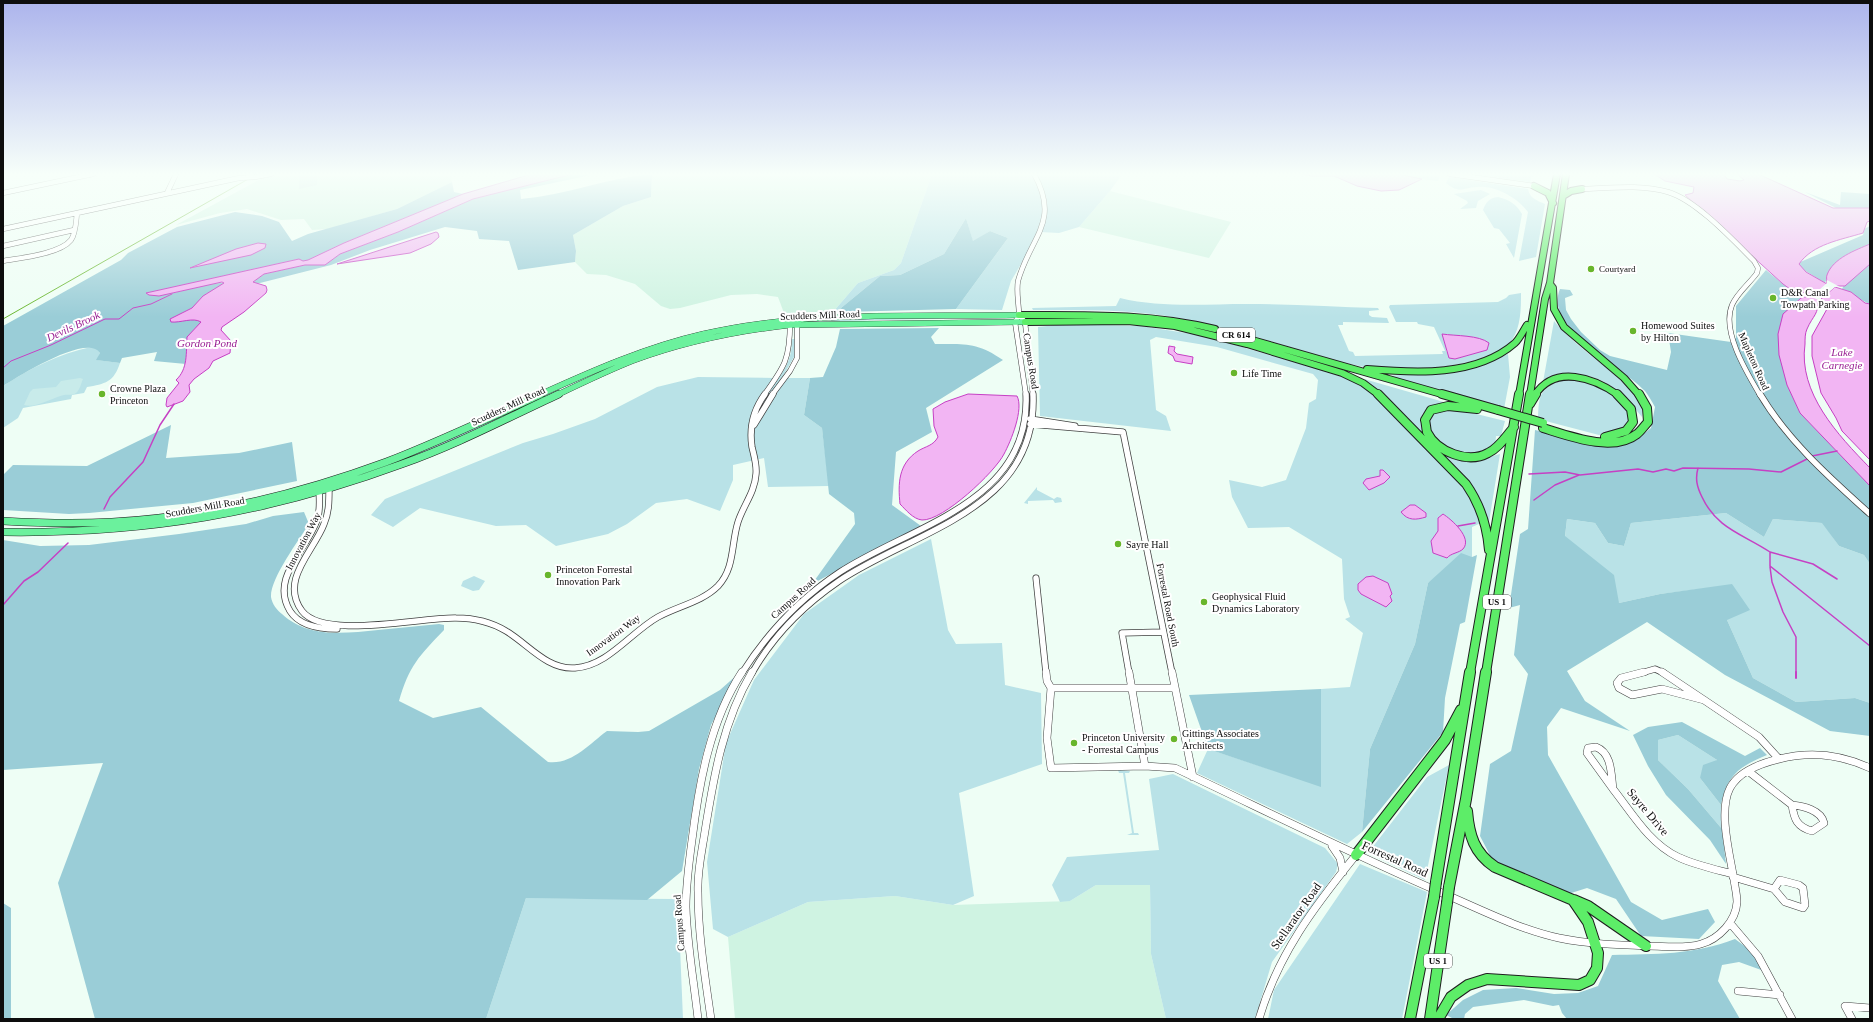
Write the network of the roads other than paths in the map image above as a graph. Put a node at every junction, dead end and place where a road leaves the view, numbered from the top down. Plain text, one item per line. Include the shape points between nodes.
1 (37, 222) edge
2 (75, 222) edge
3 (1044, 222) edge
4 (1550, 222) edge
5 (1559, 222) edge
6 (1711, 222) edge
7 (3, 229) edge
8 (74, 230) junction
9 (3, 246) edge
10 (3, 261) edge
11 (1550, 283) junction
12 (1017, 318) junction
13 (1531, 321) junction
14 (794, 322) junction
15 (1024, 322) junction
16 (1247, 344) junction
17 (1344, 366) junction
18 (763, 394) junction
19 (771, 396) junction
20 (1529, 405) junction
21 (1487, 411) junction
22 (1498, 412) junction
23 (1025, 421) junction
24 (1032, 422) junction
25 (1543, 425) junction
26 (1514, 427) junction
27 (752, 428) junction
28 (319, 488) junction
29 (329, 489) junction
30 (1870, 514) edge
31 (3, 521) edge
32 (3, 532) edge
33 (1490, 558) junction
34 (1036, 578) dead end
35 (359, 626) junction
36 (1164, 632) junction
37 (1051, 688) junction
38 (1132, 688) junction
39 (1175, 688) junction
40 (1705, 700) junction
41 (1464, 704) junction
42 (1778, 759) junction
43 (1145, 766) junction
44 (1870, 768) edge
45 (1748, 771) junction
46 (1193, 777) junction
47 (1614, 789) junction
48 (1466, 799) junction
49 (1792, 805) junction
50 (1324, 840) junction
51 (1356, 855) junction
52 (1343, 872) junction
53 (1733, 876) junction
54 (1774, 889) junction
55 (1573, 900) junction
56 (1730, 923) junction
57 (1595, 944) junction
58 (1646, 946) junction
59 (1738, 991) dead end
60 (1780, 994) junction
61 (1870, 1008) edge
62 (698, 1019) edge
63 (711, 1019) edge
64 (1259, 1019) edge
65 (1410, 1019) edge
66 (1430, 1019) edge
67 (1438, 1019) edge
68 (1792, 1019) edge
69 (1852, 1019) edge

1 - 7 street
2 - 8 street
3 - 12 street, Campus Road via 1018,279
4 - 13 highway, US 1
5 - 11 highway, US 1
6 - 30 street, Mapleton Road via 1754,261 1758,268 1757,273 1737,297 1729,320 1731,334 1748,375 1779,423 1812,461
8 - 9 street
8 - 10 street via 68,243 61,247
11 - 20 highway, US 1 via 1545,300
11 - 25 highway via 1553,288 1552,305 1564,328 1637,390 1647,406 1648,415 1642,431 1616,441 1593,440
12 - 14 main road, Scudders Mill Road / CR 614
12 - 15 main road, Scudders Mill Road / CR 614
12 - 17 highway, CR 614 via 1126,315 1174,320
12 - 23 street, Campus Road via 1027,402
13 - 17 highway via 1521,338 1507,350 1476,363 1419,371
13 - 26 highway, US 1
14 - 18 street, Innovation Way via 786,362
14 - 19 street via 797,358
14 - 28 main road, Scudders Mill Road / CR 614 via 759,323 711,332 647,350 600,368 436,442
14 - 29 main road, Scudders Mill Road / CR 614 via 661,351 579,384 418,458
15 - 16 highway, CR 614 via 1149,322 1202,331
15 - 24 street, Campus Road
16 - 21 highway via 1262,346
16 - 33 highway via 1342,373 1363,383 1382,398 1460,478 1474,496 1485,518
17 - 22 highway
18 - 19 street
18 - 27 street, Innovation Way
19 - 27 street
20 - 25 highway via 1546,382 1557,378 1577,377 1598,382 1614,391 1630,406 1634,420 1629,430 1622,434 1604,437
20 - 48 highway, US 1
21 - 22 highway
21 - 26 highway via 1457,406 1439,407 1430,411 1426,417 1425,428 1431,439 1443,448 1462,455 1478,456 1498,447
22 - 25 highway
23 - 24 street, Forrestal Road South
23 - 62 street, Campus Road via 1016,449 1006,466 979,496 954,513 862,559 826,582 784,617 739,676 707,752 688,878 686,909
24 - 36 street, Forrestal Road South via 1123,432
24 - 63 street, Campus Road via 1016,465 990,495 968,513 852,573 815,599 776,638 742,689 718,748 698,882 699,922
26 - 33 highway, US 1
27 - 35 street, Innovation Way via 756,480 738,523 730,568 722,581 712,592 649,622 596,662 576,668 560,666 508,632 475,620 452,618
28 - 29 main road, Scudders Mill Road / CR 614
28 - 31 main road, Scudders Mill Road / CR 614 via 221,508 155,517 77,524
28 - 32 main road, Scudders Mill Road / CR 614 via 254,509 184,522 87,532
28 - 35 street, Innovation Way via 318,519 288,572 283,593 286,606 295,617 311,626 342,629
29 - 35 street, Innovation Way via 328,518 298,569 294,592 301,610 311,618 334,626
33 - 41 highway, US 1
34 - 37 street via 1047,681
36 - 38 street via 1122,633
36 - 39 street, Forrestal Road South
37 - 38 street
37 - 43 street, Forrestal Road via 1048,738 1051,768
38 - 39 street
38 - 43 street
39 - 46 street, Forrestal Road South
40 - 40 street via 1655,669 1621,678 1617,683 1619,688 1632,695 1662,689
40 - 42 street via 1759,737
41 - 51 highway via 1446,740
41 - 65 highway, US 1, bridge via 1434,897
42 - 44 street via 1807,754 1832,755
42 - 45 street
43 - 46 street, Forrestal Road via 1175,768
45 - 49 street
45 - 53 street via 1731,786 1726,798
46 - 50 street, Forrestal Road
47 - 47 street, Sayre Drive via 1606,752 1599,747 1588,748 1586,753
47 - 53 street, Sayre Drive via 1666,851
48 - 55 highway via 1472,843 1485,861
48 - 66 highway, US 1, bridge via 1449,887
49 - 49 street via 1793,816 1807,830 1812,831 1824,823 1823,819 1807,807
50 - 51 street, Forrestal Road
50 - 52 street via 1337,850
51 - 52 street, Stellarator Road
51 - 57 street, Forrestal Road via 1525,928 1549,936
52 - 64 street, Stellarator Road via 1287,947 1273,976
53 - 54 street, Sayre Drive
53 - 56 street via 1737,904
54 - 54 street, Sayre Drive via 1785,902 1803,908 1803,888 1780,880
55 - 57 highway via 1588,922
55 - 58 highway via 1588,906
56 - 58 street, Forrestal Road via 1718,935 1704,943 1690,946
56 - 60 street via 1753,946
57 - 58 street, Forrestal Road
57 - 67 highway via 1598,954 1597,968 1590,980 1579,985 1567,986 1487,979 1468,985 1451,997
59 - 60 street
60 - 68 street
61 - 69 street via 1846,1006

